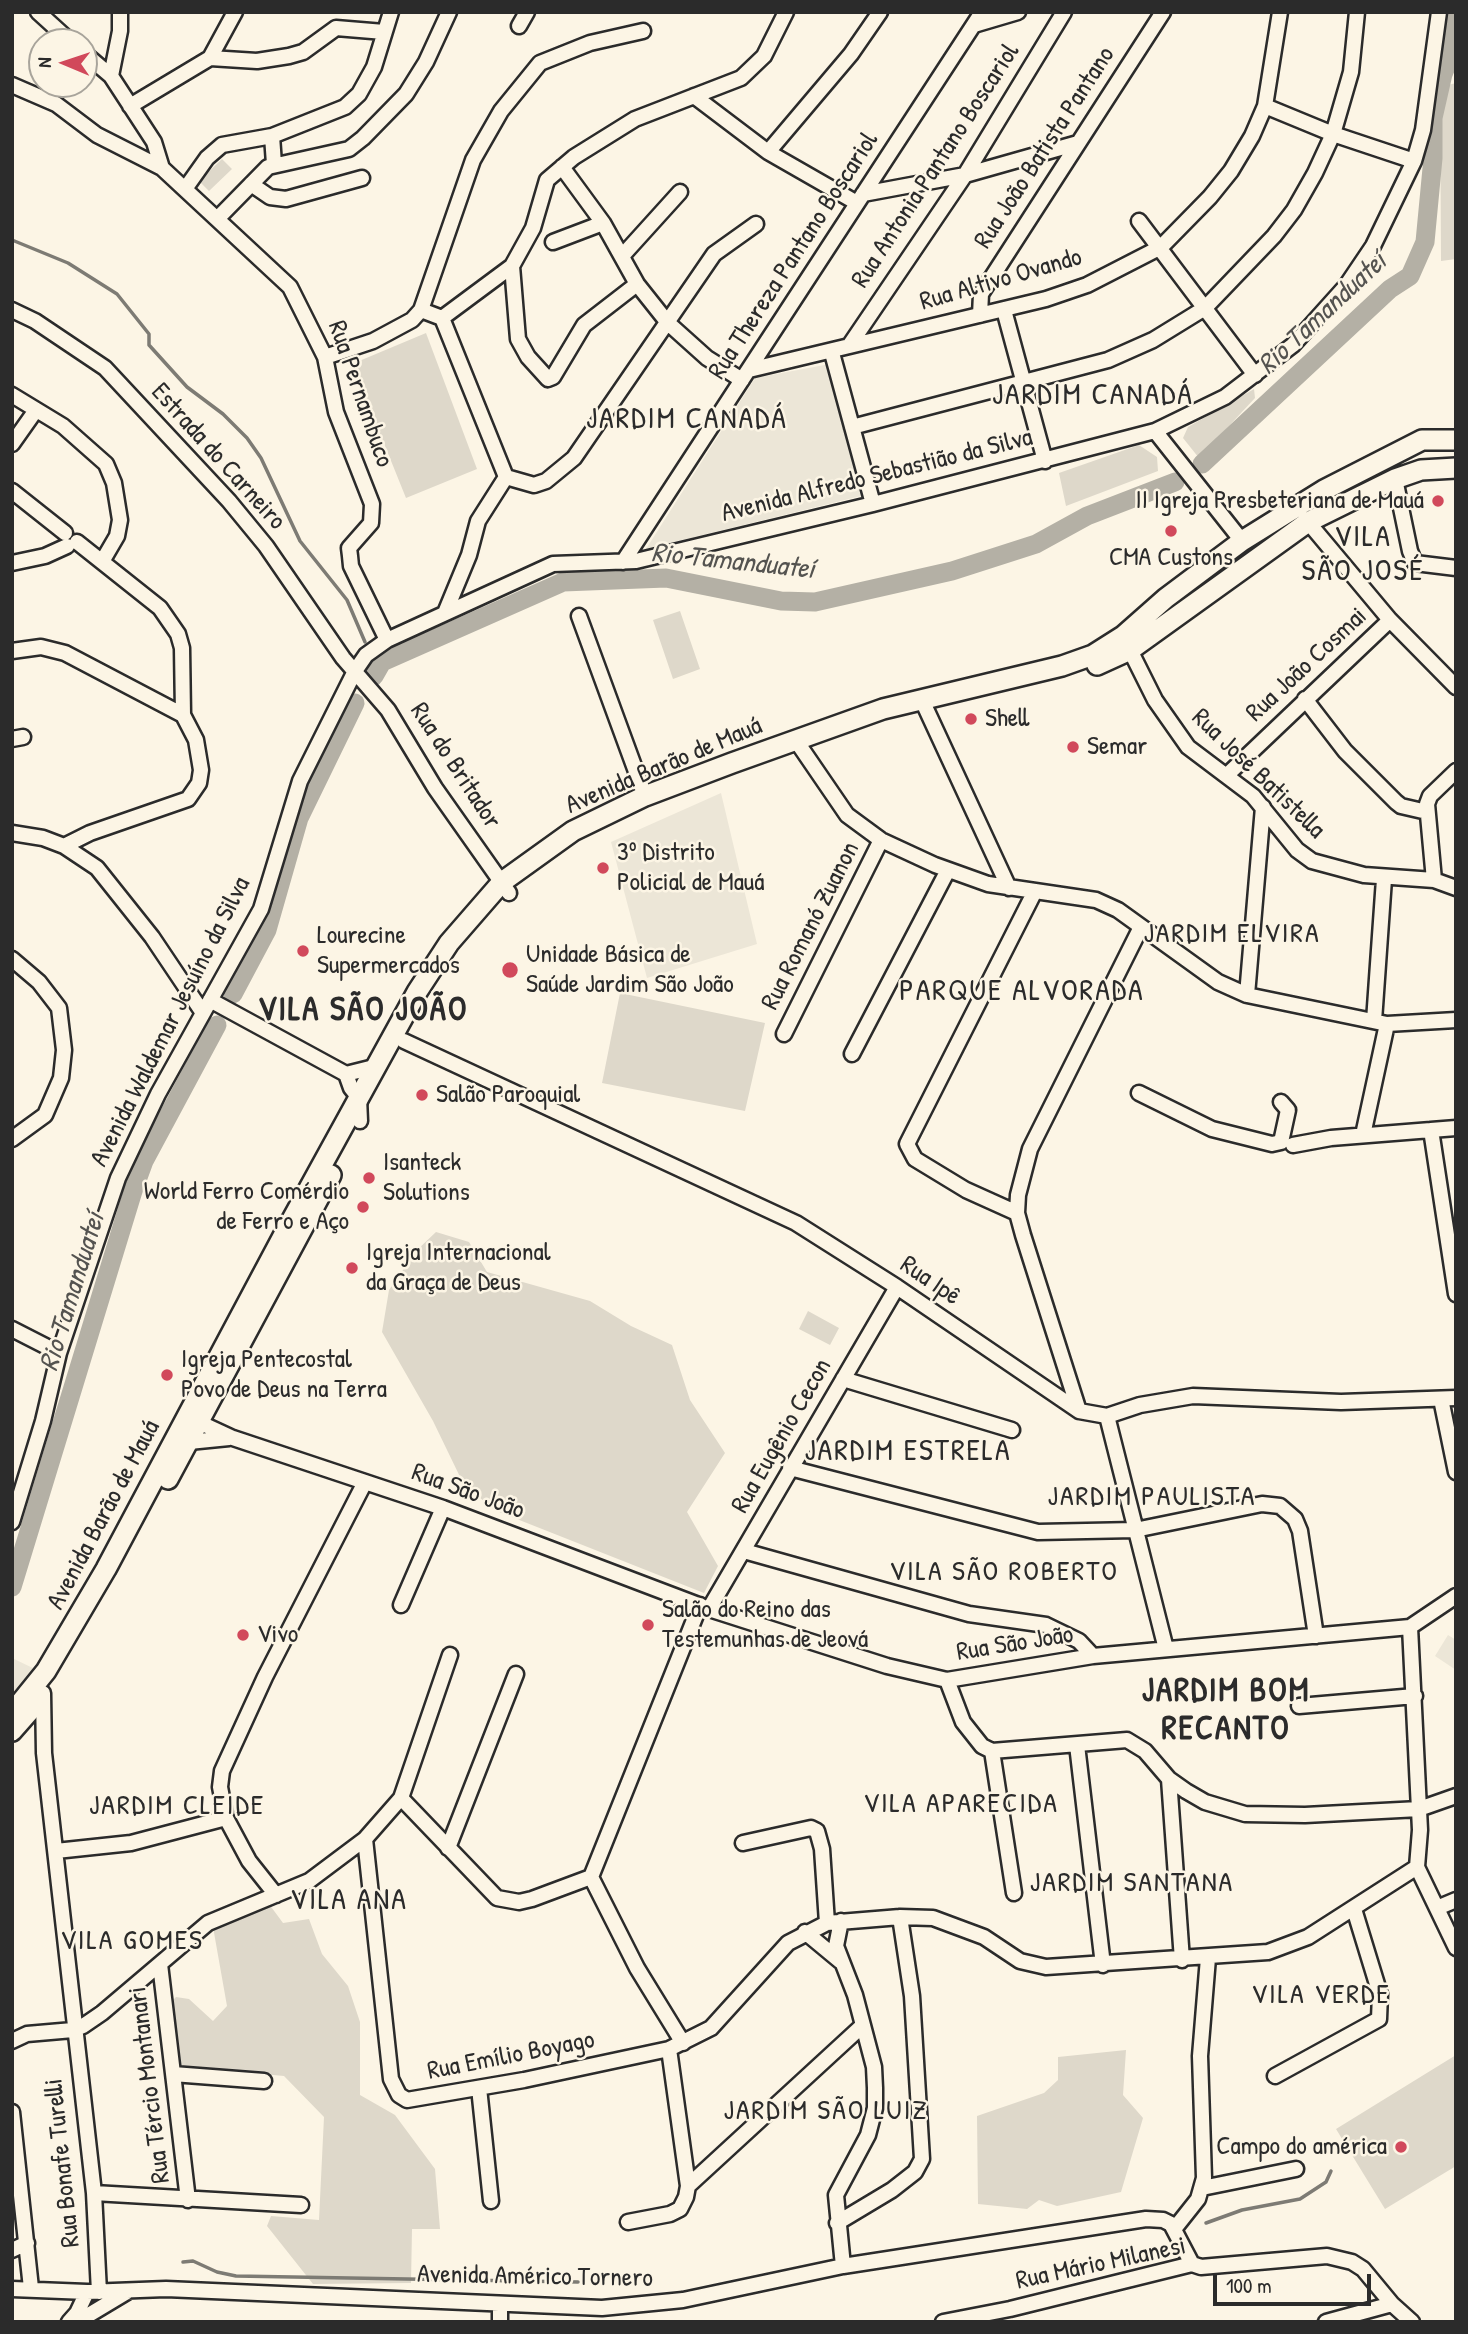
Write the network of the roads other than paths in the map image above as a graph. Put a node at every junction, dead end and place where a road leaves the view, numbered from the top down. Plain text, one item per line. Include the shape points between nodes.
1 (38, 12) edge
2 (120, 12) edge
3 (235, 12) edge
4 (391, 12) edge
5 (449, 12) edge
6 (527, 12) edge
7 (786, 12) edge
8 (880, 12) edge
9 (982, 12) edge
10 (1018, 12) edge
11 (1064, 12) edge
12 (1163, 12) edge
13 (1280, 12) edge
14 (1357, 12) edge
15 (1438, 12) edge
16 (974, 25) junction
17 (519, 26) dead end
18 (56, 28) edge
19 (643, 31) dead end
20 (384, 32) junction
21 (210, 58) junction
22 (98, 65) edge
23 (111, 76) junction
24 (12, 85) edge
25 (694, 96) junction
26 (130, 106) junction
27 (1265, 106) junction
28 (1333, 134) junction
29 (272, 136) junction
30 (1078, 143) junction
31 (768, 152) junction
32 (1414, 160) junction
33 (274, 164) junction
34 (562, 167) junction
35 (162, 168) junction
36 (965, 175) junction
37 (362, 178) dead end
38 (251, 184) junction
39 (185, 189) junction
40 (680, 192) dead end
41 (860, 198) junction
42 (216, 219) junction
43 (1139, 221) dead end
44 (603, 223) junction
45 (755, 224) dead end
46 (553, 242) dead end
47 (1161, 247) junction
48 (623, 255) junction
49 (512, 266) junction
50 (636, 284) junction
51 (1205, 308) junction
52 (12, 310) edge
53 (421, 310) junction
54 (1004, 310) junction
55 (980, 315) junction
56 (442, 318) junction
57 (668, 323) junction
58 (849, 346) junction
59 (832, 352) junction
60 (325, 357) junction
61 (745, 375) junction
62 (1255, 375) junction
63 (1024, 384) junction
64 (12, 395) edge
65 (36, 410) junction
66 (852, 427) junction
67 (1155, 431) junction
68 (1456, 440) edge
69 (12, 444) edge
70 (1045, 461) junction
71 (1456, 468) edge
72 (506, 477) junction
73 (1395, 479) junction
74 (12, 491) edge
75 (873, 504) junction
76 (1308, 522) junction
77 (70, 540) junction
78 (1242, 541) junction
79 (103, 560) junction
80 (623, 562) junction
81 (12, 563) edge
82 (1456, 568) edge
83 (1166, 598) junction
84 (445, 613) junction
85 (1180, 614) junction
86 (579, 616) dead end
87 (1390, 620) junction
88 (387, 640) junction
89 (1130, 650) junction
90 (12, 652) edge
91 (355, 671) junction
92 (1456, 687) edge
93 (1306, 699) junction
94 (922, 702) junction
95 (183, 715) junction
96 (797, 743) junction
97 (1456, 771) edge
98 (1227, 775) junction
99 (645, 796) junction
100 (1263, 807) junction
101 (1427, 812) junction
102 (12, 833) edge
103 (881, 840) junction
104 (64, 846) junction
105 (948, 870) junction
106 (1384, 879) junction
107 (1434, 880) junction
108 (505, 888) junction
109 (1009, 888) junction
110 (1456, 888) edge
111 (1035, 891) junction
112 (1141, 927) junction
113 (12, 959) edge
114 (417, 992) junction
115 (1247, 995) junction
116 (206, 1007) junction
117 (1456, 1020) edge
118 (1380, 1023) junction
119 (784, 1034) dead end
120 (404, 1041) junction
121 (852, 1054) dead end
122 (374, 1068) junction
123 (346, 1074) junction
124 (1139, 1093) dead end
125 (359, 1098) junction
126 (1281, 1102) dead end
127 (360, 1121) junction
128 (1456, 1128) edge
129 (1431, 1130) junction
130 (1363, 1135) junction
131 (12, 1139) edge
132 (1293, 1144) dead end
133 (1017, 1213) junction
134 (1451, 1227) edge
135 (897, 1287) junction
136 (1456, 1294) edge
137 (12, 1329) edge
138 (59, 1353) junction
139 (843, 1379) junction
140 (1449, 1398) edge
141 (1079, 1411) junction
142 (1107, 1416) junction
143 (193, 1420) junction
144 (1013, 1430) dead end
145 (233, 1438) junction
146 (189, 1442) junction
147 (790, 1468) junction
148 (1456, 1472) edge
149 (365, 1482) junction
150 (443, 1508) junction
151 (12, 1522) edge
152 (1135, 1530) junction
153 (744, 1551) junction
154 (1456, 1596) edge
155 (401, 1605) dead end
156 (705, 1607) junction
157 (1410, 1627) junction
158 (1316, 1636) junction
159 (1166, 1649) junction
160 (450, 1655) dead end
161 (1093, 1656) junction
162 (516, 1674) dead end
163 (947, 1680) junction
164 (43, 1693) junction
165 (1415, 1696) junction
166 (1299, 1706) dead end
167 (12, 1713) edge
168 (12, 1731) edge
169 (1077, 1745) junction
170 (992, 1751) junction
171 (1169, 1779) junction
172 (1456, 1796) edge
173 (401, 1798) junction
174 (1419, 1809) junction
175 (226, 1818) junction
176 (365, 1839) junction
177 (743, 1843) dead end
178 (448, 1848) junction
179 (55, 1851) junction
180 (1416, 1867) junction
181 (591, 1877) junction
182 (1014, 1893) dead end
183 (276, 1895) junction
184 (1456, 1900) edge
185 (1437, 1908) junction
186 (1354, 1909) junction
187 (900, 1917) junction
188 (834, 1922) junction
189 (806, 1932) junction
190 (1456, 1948) edge
191 (1209, 1958) junction
192 (1182, 1959) junction
193 (841, 1962) junction
194 (160, 1964) junction
195 (1102, 1965) junction
196 (862, 2026) junction
197 (73, 2030) junction
198 (12, 2040) edge
199 (676, 2046) junction
200 (173, 2074) junction
201 (1275, 2076) dead end
202 (264, 2081) dead end
203 (479, 2088) junction
204 (12, 2112) edge
205 (15, 2162) edge
206 (1296, 2169) dead end
207 (688, 2186) junction
208 (1202, 2188) junction
209 (94, 2193) junction
210 (188, 2200) junction
211 (491, 2201) dead end
212 (301, 2205) dead end
213 (628, 2222) dead end
214 (837, 2223) junction
215 (1175, 2228) junction
216 (27, 2243) junction
217 (12, 2250) edge
218 (1192, 2264) junction
219 (843, 2266) junction
220 (31, 2288) junction
221 (12, 2289) edge
222 (129, 2291) junction
223 (93, 2292) junction
224 (500, 2305) junction
225 (1392, 2305) junction
226 (69, 2322) edge
227 (77, 2322) edge
228 (500, 2322) edge
229 (943, 2322) edge
230 (1326, 2322) edge
231 (1412, 2322) edge

1 - 18 street
2 - 23 street
3 - 21 street
4 - 20 street
5 - 33 street via 405,93 363,138 349,149
6 - 17 street
7 - 25 street via 756,68
8 - 31 street via 851,54
9 - 16 street, Rua Thereza Pantano Boscariol
10 - 16 street
11 - 36 street, Rua Antonia Pantano Boscariol
12 - 30 street, Rua João Batista Pantano
13 - 27 street, Rua Altivo Ovando
14 - 28 street via 1351,72
15 - 32 street, Avenida Alfredo Sebastião da Silva via 1423,130
16 - 41 street, Rua Thereza Pantano Boscariol
19 - 53 street via 590,43 540,64 501,111 473,160
20 - 21 street via 336,28 303,52 289,56 257,61
20 - 29 street via 374,67 359,94 345,107
21 - 26 street
22 - 23 street
23 - 26 street
24 - 35 street, Rua Pernambuco via 56,104 97,135
25 - 31 street
25 - 34 street via 635,119
26 - 35 street via 154,142
27 - 28 street
27 - 47 street, Rua Altivo Ovando via 1231,171
28 - 32 street
28 - 51 street via 1294,210 1248,266
29 - 33 street
29 - 39 street via 222,145
30 - 36 street
30 - 55 street, Rua João Batista Pantano via 981,294
31 - 41 street
32 - 62 street, Avenida Alfredo Sebastião da Silva via 1373,246 1346,286 1293,345
33 - 38 street
34 - 44 street
34 - 49 street via 547,180 533,228
35 - 39 street, Rua Pernambuco
36 - 41 street
36 - 58 street, Rua Antonia Pantano Boscariol
37 - 38 street via 286,199 270,197
38 - 42 street
39 - 42 street, Rua Pernambuco
40 - 48 street
41 - 61 street, Rua Thereza Pantano Boscariol
42 - 60 street, Rua Pernambuco via 290,287
43 - 47 street
44 - 46 street
44 - 48 street
45 - 57 street via 714,254
47 - 51 street
47 - 54 street, Rua Altivo Ovando via 1087,285
48 - 50 street
49 - 50 street via 518,339 527,357 548,379 584,325
49 - 56 street
50 - 57 street
51 - 62 street
51 - 63 street via 1153,340 1108,360
52 - 91 street, Estrada do Carneiro via 105,368 229,500
53 - 56 street
53 - 60 street via 412,320 373,341
54 - 55 street, Rua Altivo Ovando
54 - 63 street
55 - 58 street, Rua Altivo Ovando
56 - 72 street
57 - 61 street via 706,358
57 - 72 street via 574,458 534,485
58 - 59 street, Rua Altivo Ovando
59 - 61 street, Rua Altivo Ovando
59 - 66 street
60 - 88 street, Rua Pernambuco via 336,412 374,516 349,548 351,566
61 - 80 street, Rua Thereza Pantano Boscariol
62 - 67 street, Avenida Alfredo Sebastião da Silva via 1226,397
63 - 66 street
63 - 70 street
64 - 65 street
65 - 69 street
65 - 79 street via 106,464 120,520
66 - 75 street
67 - 70 street, Avenida Alfredo Sebastião da Silva
67 - 78 street
68 - 78 main road, Avenida Barão de Mauá via 1422,440
70 - 75 street, Avenida Alfredo Sebastião da Silva
71 - 73 main road, Avenida Barão de Mauá via 1421,470
72 - 84 street via 478,521
73 - 76 main road, Avenida Barão de Mauá
73 - 82 street via 1415,563
74 - 77 street
75 - 80 street, Avenida Alfredo Sebastião da Silva
76 - 85 main road, Avenida Barão de Mauá
76 - 87 street
77 - 79 street
77 - 81 street via 45,556
78 - 83 main road, Avenida Barão de Mauá
79 - 95 street via 160,608 178,634
80 - 84 street, Avenida Alfredo Sebastião da Silva via 553,564
83 - 85 main road via 1169,609
83 - 94 main road, Avenida Barão de Mauá via 1093,655
84 - 88 street, Avenida Alfredo Sebastião da Silva
85 - 89 main road, Avenida Barão de Mauá
86 - 99 street
87 - 92 street
87 - 93 street, Rua João Cosmai
88 - 91 street, Avenida Alfredo Sebastião da Silva via 375,646
89 - 94 main road, Avenida Barão de Mauá via 1073,673
89 - 98 street, Rua José Batistella via 1174,729 1202,760
90 - 95 street via 41,647 65,653
91 - 108 street, Rua do Britador via 388,710 435,788
91 - 116 street, Avenida Waldemar Jesuíno da Silva via 300,781 261,909
93 - 98 street, Rua João Cosmai
93 - 101 street via 1345,751 1396,802
94 - 96 main road, Avenida Barão de Mauá
94 - 109 street
95 - 104 street via 196,740 201,770 188,799 90,832
96 - 99 main road, Avenida Barão de Mauá
96 - 103 street via 847,815
96 - 108 main road, Avenida Barão de Mauá via 603,827
97 - 101 street via 1430,796
98 - 100 street, Rua José Batistella
99 - 108 main road, Avenida Barão de Mauá via 573,831
100 - 106 street, Rua José Batistella via 1297,850 1312,861
100 - 115 street
101 - 107 street
102 - 104 street
103 - 105 street
103 - 119 street, Rua Romanó Zuanon
104 - 116 street via 110,882
105 - 109 street
105 - 121 street
106 - 107 street, Rua José Batistella
106 - 118 street
107 - 110 street, Rua José Batistella
108 - 114 main road, Avenida Barão de Mauá via 449,943
108 - 120 main road, Avenida Barão de Mauá via 445,968
109 - 111 street
111 - 112 street via 1096,900
111 - 133 street via 907,1144 915,1160
112 - 115 street via 1218,982
112 - 133 street via 1030,1149
113 - 131 street via 39,982 59,1008 64,1050 61,1078 45,1115
114 - 120 main road
114 - 122 main road, Avenida Barão de Mauá
115 - 118 street
116 - 123 street
116 - 138 street, Avenida Waldemar Jesuíno da Silva via 131,1146
117 - 118 street
118 - 130 street
120 - 127 main road, Avenida Barão de Mauá
120 - 135 street, Rua Ipê via 796,1223
122 - 123 street
122 - 125 main road, Avenida Barão de Mauá
123 - 125 street
124 - 126 street via 1212,1129 1272,1144 1282,1142 1288,1110
125 - 127 street
125 - 143 main road, Avenida Barão de Mauá
127 - 143 main road, Avenida Barão de Mauá
128 - 129 street
129 - 130 street
129 - 134 street
130 - 132 street
133 - 141 street
134 - 136 street
135 - 139 street, Rua Eugênio Cecon
135 - 141 street, Rua Ipê
137 - 138 street
138 - 151 street, Avenida Waldemar Jesuíno da Silva
139 - 144 street
139 - 147 street, Rua Eugênio Cecon
140 - 142 street, Rua Ipê via 1341,1402 1193,1396
140 - 148 street
141 - 142 street, Rua Ipê
142 - 152 street
143 - 145 street, Rua São João
143 - 146 main road, Avenida Barão de Mauá
143 - 167 main road, Avenida Barão de Mauá via 46,1671
145 - 146 street, Rua São João
145 - 149 street, Rua São João
146 - 164 main road, Avenida Barão de Mauá via 91,1619
147 - 152 street via 1018,1529
147 - 153 street, Rua Eugênio Cecon
149 - 150 street, Rua São João
149 - 175 street via 232,1747 220,1787
150 - 155 street
150 - 156 street, Rua São João
152 - 158 street via 1262,1504 1280,1506 1295,1519 1300,1531
152 - 159 street
153 - 156 street, Rua Eugênio Cecon
153 - 161 street via 968,1614 1046,1625 1079,1641
154 - 157 street, Rua São João
156 - 163 street, Rua São João via 874,1662
156 - 181 street, Rua Eugênio Cecon
157 - 158 street, Rua São João
157 - 165 street
158 - 159 street, Rua São João
159 - 161 street, Rua São João
160 - 173 street
161 - 163 street, Rua São João
162 - 178 street
163 - 170 street via 963,1722 982,1746
164 - 168 main road, Avenida Barão de Mauá
164 - 179 street, Rua Bonafe Turelli via 44,1753
165 - 166 street
165 - 174 street
169 - 170 street
169 - 171 street via 1127,1740 1144,1751
169 - 195 street
170 - 182 street
171 - 174 street via 1205,1802 1254,1815
171 - 192 street
172 - 174 street
173 - 176 street
173 - 178 street
174 - 180 street
175 - 179 street via 131,1843
175 - 183 street via 249,1861
176 - 183 street via 309,1881
176 - 203 street, Rua Emílio Boyago via 394,2089 403,2098 415,2100
177 - 188 street via 811,1828 817,1831
178 - 181 street via 488,1891 510,1901 532,1899
179 - 197 street, Rua Bonafe Turelli
180 - 185 street
180 - 186 street, Rua Emílio Boyago
181 - 199 street
183 - 194 street via 208,1923
184 - 185 street
185 - 190 street
186 - 191 street, Rua Emílio Boyago via 1289,1946
186 - 201 street via 1380,1994 1379,2019
187 - 188 street, Rua Emílio Boyago
187 - 195 street, Rua Emílio Boyago via 933,1918 968,1929 1035,1966
187 - 214 street via 912,1996 922,2159 915,2172
188 - 189 street, Rua Emílio Boyago
188 - 193 street
189 - 193 street
189 - 199 street, Rua Emílio Boyago via 767,1963 711,2028
191 - 192 street, Rua Emílio Boyago
191 - 208 street via 1200,2056
192 - 195 street, Rua Emílio Boyago
193 - 196 street
194 - 197 street via 102,2013
194 - 200 street, Rua Tércio Montanari
196 - 207 street
196 - 214 street via 874,2067 875,2108 864,2142 836,2195
197 - 198 street
197 - 209 street, Rua Bonafe Turelli
199 - 203 street, Rua Emílio Boyago
199 - 207 street
200 - 202 street
200 - 210 street, Rua Tércio Montanari
203 - 211 street
204 - 205 street
205 - 216 street
206 - 208 street
207 - 213 street via 680,2209
208 - 215 street via 1199,2199
209 - 210 street
209 - 223 street, Rua Bonafe Turelli
210 - 212 street
214 - 219 street
215 - 218 street
215 - 219 street, Avenida Américo Tornero via 1163,2220 1124,2221
216 - 217 street
216 - 220 street
218 - 225 street, Rua Mário Milanesi via 1339,2257 1363,2269
218 - 229 street, Rua Mário Milanesi
219 - 224 street, Avenida Américo Tornero via 654,2304 602,2308
220 - 221 street, Avenida Américo Tornero
220 - 223 street, Avenida Américo Tornero
222 - 223 street, Avenida Américo Tornero
222 - 224 street, Avenida Américo Tornero
222 - 227 street
223 - 226 street
224 - 228 street
225 - 230 street
225 - 231 street, Rua Mário Milanesi

